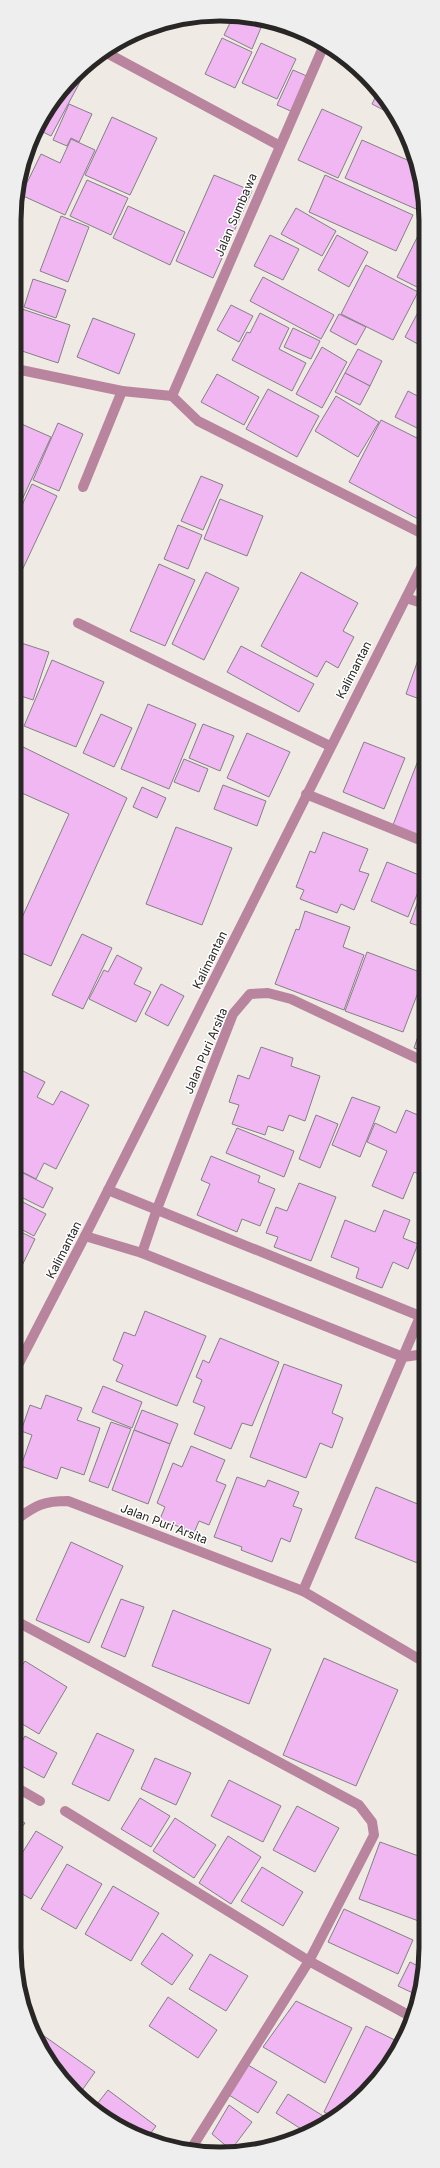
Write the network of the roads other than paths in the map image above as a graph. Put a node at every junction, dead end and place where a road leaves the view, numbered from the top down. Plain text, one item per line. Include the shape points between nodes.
1 (322, 49) edge
2 (110, 55) edge
3 (280, 146) junction
4 (21, 370) edge
5 (122, 391) junction
6 (172, 396) junction
7 (83, 487) dead end
8 (419, 532) edge
9 (419, 572) edge
10 (406, 598) junction
11 (419, 602) edge
12 (78, 623) dead end
13 (330, 746) junction
14 (306, 794) junction
15 (419, 840) edge
16 (419, 1059) edge
17 (108, 1190) junction
18 (156, 1209) junction
19 (85, 1236) junction
20 (142, 1253) junction
21 (419, 1318) edge
22 (419, 1325) edge
23 (419, 1355) edge
24 (403, 1357) junction
25 (21, 1359) edge
26 (21, 1516) edge
27 (304, 1591) junction
28 (21, 1624) edge
29 (419, 1659) edge
30 (21, 1790) edge
31 (40, 1801) dead end
32 (65, 1810) dead end
33 (308, 1961) junction
34 (407, 2014) edge
35 (193, 2145) edge

1 - 3 street, Jalan Sumbawa
2 - 3 street
3 - 6 street, Jalan Sumbawa
4 - 5 street
5 - 6 street
5 - 7 street
6 - 8 street via 198,421
9 - 10 street, Kalimantan
10 - 11 street
10 - 13 street, Kalimantan
12 - 13 street
13 - 14 street, Kalimantan
14 - 15 street
14 - 17 street, Kalimantan
16 - 18 street, Jalan Puri Arsita via 291,999 268,993 250,994 233,1014
17 - 18 street
17 - 19 street, Kalimantan
18 - 20 street, Jalan Puri Arsita
18 - 21 street
19 - 20 street
19 - 25 street, Kalimantan
20 - 24 street
22 - 24 street
23 - 24 street
24 - 27 street
26 - 27 street, Jalan Puri Arsita via 35,1505 50,1501 68,1501
27 - 29 street, Jalan Puri Arsita
28 - 33 street via 359,1805 372,1822 374,1835
30 - 31 street
32 - 33 street
33 - 34 street
33 - 35 street

